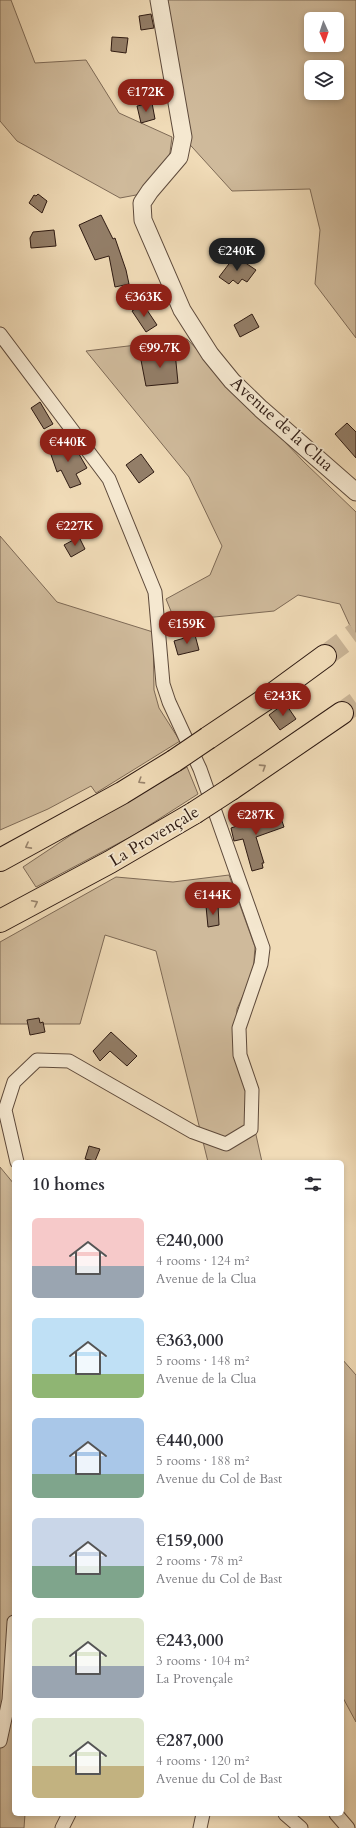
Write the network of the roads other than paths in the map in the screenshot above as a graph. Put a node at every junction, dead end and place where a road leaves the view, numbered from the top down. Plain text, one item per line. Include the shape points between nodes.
1 (159, 0) edge
2 (0, 334) edge
3 (356, 492) edge
4 (325, 656) tunnel mouth
5 (342, 714) tunnel mouth
6 (0, 860) edge
7 (0, 921) edge
8 (17, 1160) edge
9 (12, 1653) edge
10 (0, 1741) edge
11 (68, 1816) edge
12 (203, 1816) edge
13 (287, 1816) edge
14 (338, 1816) edge
15 (62, 1828) edge
16 (200, 1828) edge
17 (301, 1828) edge
18 (348, 1828) edge

1 - 3 street, Avenue de la Clua via 183,137 179,156 142,203 143,220 182,310 210,354 261,409
2 - 8 street via 109,480 155,592 163,684 200,769 263,948 262,964 239,1028 240,1055 252,1090 251,1129 226,1144 193,1132 69,1061 37,1060 14,1082 5,1110
4 -> 6 highway, bridge via 174,761 109,801
7 -> 5 highway, La Provençale, bridge via 194,813
9 - 10 street via 9,1700
11 - 15 street
12 - 16 street
13 - 17 street
14 - 18 street

